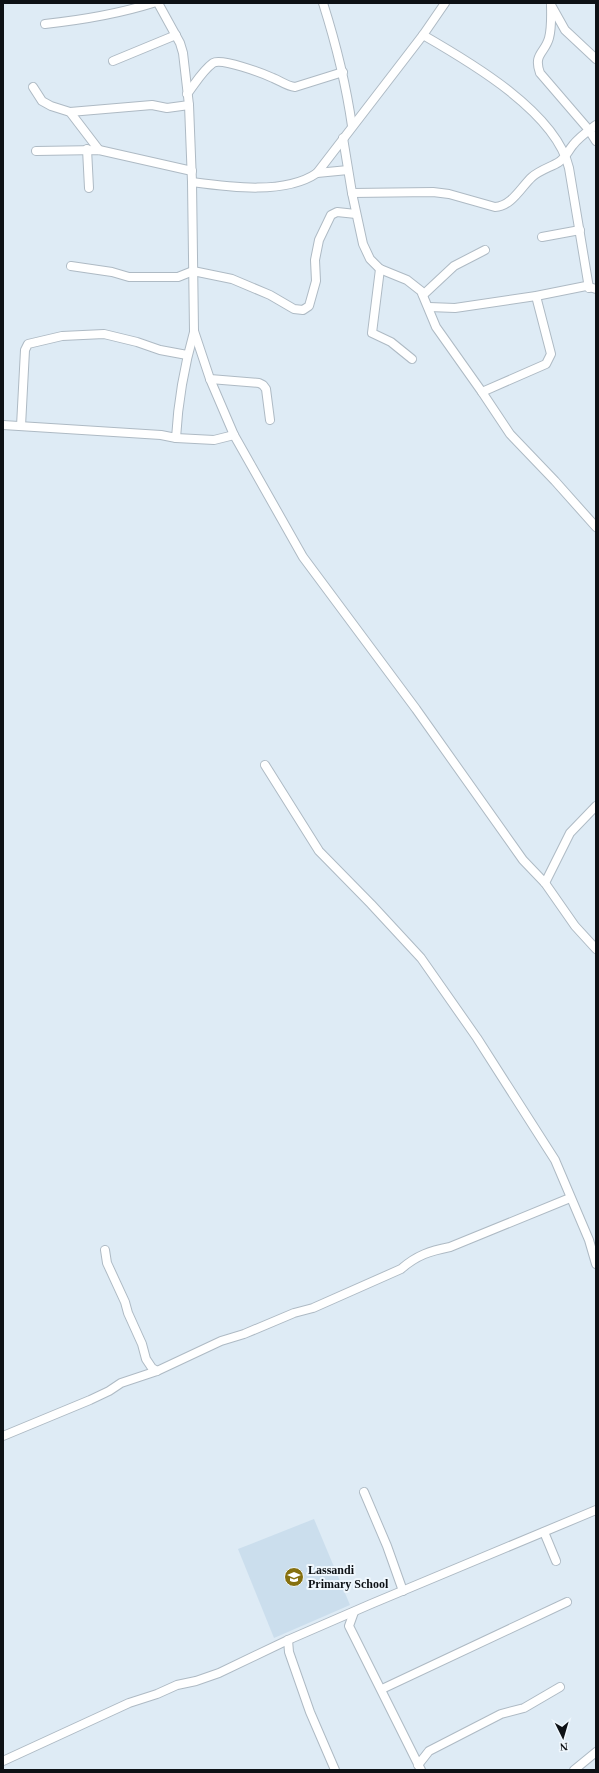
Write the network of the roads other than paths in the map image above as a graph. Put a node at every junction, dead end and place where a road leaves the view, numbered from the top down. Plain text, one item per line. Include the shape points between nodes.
1 (154, 3) edge
2 (158, 3) edge
3 (323, 3) edge
4 (444, 3) edge
5 (551, 4) edge
6 (45, 24) dead end
7 (176, 35) junction
8 (423, 35) junction
9 (596, 59) edge
10 (113, 60) dead end
11 (343, 72) junction
12 (33, 87) dead end
13 (187, 94) junction
14 (189, 106) junction
15 (70, 112) junction
16 (596, 125) edge
17 (352, 126) junction
18 (589, 130) junction
19 (343, 138) junction
20 (596, 141) edge
21 (87, 149) junction
22 (99, 150) junction
23 (36, 151) dead end
24 (566, 156) junction
25 (348, 170) junction
26 (192, 171) junction
27 (317, 173) junction
28 (192, 182) junction
29 (89, 188) dead end
30 (352, 193) junction
31 (356, 214) junction
32 (580, 230) junction
33 (542, 237) dead end
34 (485, 250) dead end
35 (71, 266) dead end
36 (380, 269) junction
37 (193, 271) junction
38 (592, 288) edge
39 (423, 295) junction
40 (536, 296) junction
41 (428, 307) junction
42 (194, 331) junction
43 (188, 355) junction
44 (412, 359) dead end
45 (210, 379) junction
46 (482, 392) junction
47 (270, 420) dead end
48 (3, 425) edge
49 (21, 426) junction
50 (234, 435) junction
51 (176, 438) junction
52 (596, 527) edge
53 (264, 765) dead end
54 (596, 806) edge
55 (545, 883) junction
56 (596, 949) edge
57 (570, 1198) junction
58 (105, 1250) dead end
59 (596, 1264) edge
60 (157, 1371) junction
61 (3, 1436) edge
62 (364, 1492) dead end
63 (596, 1510) edge
64 (544, 1532) junction
65 (556, 1561) dead end
66 (403, 1591) junction
67 (567, 1602) dead end
68 (354, 1612) junction
69 (331, 1622) junction
70 (349, 1626) junction
71 (288, 1640) junction
72 (560, 1687) dead end
73 (382, 1689) junction
74 (596, 1752) edge
75 (3, 1760) edge
76 (420, 1767) edge
77 (335, 1770) edge
78 (574, 1770) edge

1 - 6 street via 84,20
2 - 7 street
3 - 11 street
4 - 8 street
5 - 9 street via 565,30
5 - 18 street via 549,37 537,60 538,67 540,73
7 - 10 street
7 - 13 street via 183,53
8 - 17 street
8 - 24 street via 476,67 509,92 541,120
11 - 13 street via 295,87 223,61 214,62
11 - 17 street
12 - 15 street via 42,101
13 - 14 street
14 - 15 street via 167,108 152,105
14 - 26 street
15 - 22 street
16 - 18 street
17 - 19 street
18 - 20 street
18 - 24 street via 576,141
19 - 25 street
19 - 27 street
21 - 22 street
21 - 23 street
21 - 29 street
22 - 26 street
24 - 30 street via 533,176 516,196 501,207 433,192
24 - 32 street
25 - 27 street
25 - 30 street
26 - 28 street
27 - 28 street via 306,180 291,184 238,188
28 - 37 street
30 - 31 street
31 - 36 street via 363,244 370,259
31 - 37 street via 337,212 331,215 318,240 314,291 309,306 303,310 294,309 270,295 232,279
32 - 33 street
32 - 38 street
34 - 39 street via 454,266
35 - 37 street via 129,276 178,277
36 - 39 street via 407,280
36 - 44 street via 372,333 391,342
37 - 42 street
38 - 40 street via 586,286
39 - 41 street
40 - 41 street via 455,308
40 - 46 street via 550,354 549,360 546,364
41 - 46 street via 436,327
42 - 43 street
42 - 45 street
43 - 49 street via 104,334 62,336 28,344 25,350
43 - 51 street via 178,409
45 - 47 street via 263,385 266,389
45 - 50 street
46 - 52 street via 510,434
48 - 49 street
49 - 51 street via 161,434
50 - 51 street via 214,440
50 - 55 street via 303,557 416,709 523,860
53 - 57 street via 319,851 421,958 443,989 555,1160
54 - 55 street via 570,833
55 - 56 street via 575,926
57 - 59 street via 589,1240
57 - 60 street via 450,1247 430,1250 401,1269 313,1308 221,1341
58 - 60 street via 107,1263 146,1359
60 - 61 street via 121,1383 102,1394
62 - 66 street
63 - 64 street
64 - 65 street
64 - 66 street
66 - 68 street
67 - 73 street
68 - 69 street
68 - 70 street
69 - 70 street
69 - 71 street
70 - 73 street
71 - 75 street via 219,1673 129,1703
71 - 77 street via 310,1712
72 - 76 street via 528,1706 501,1714 429,1750
73 - 76 street
74 - 78 street

